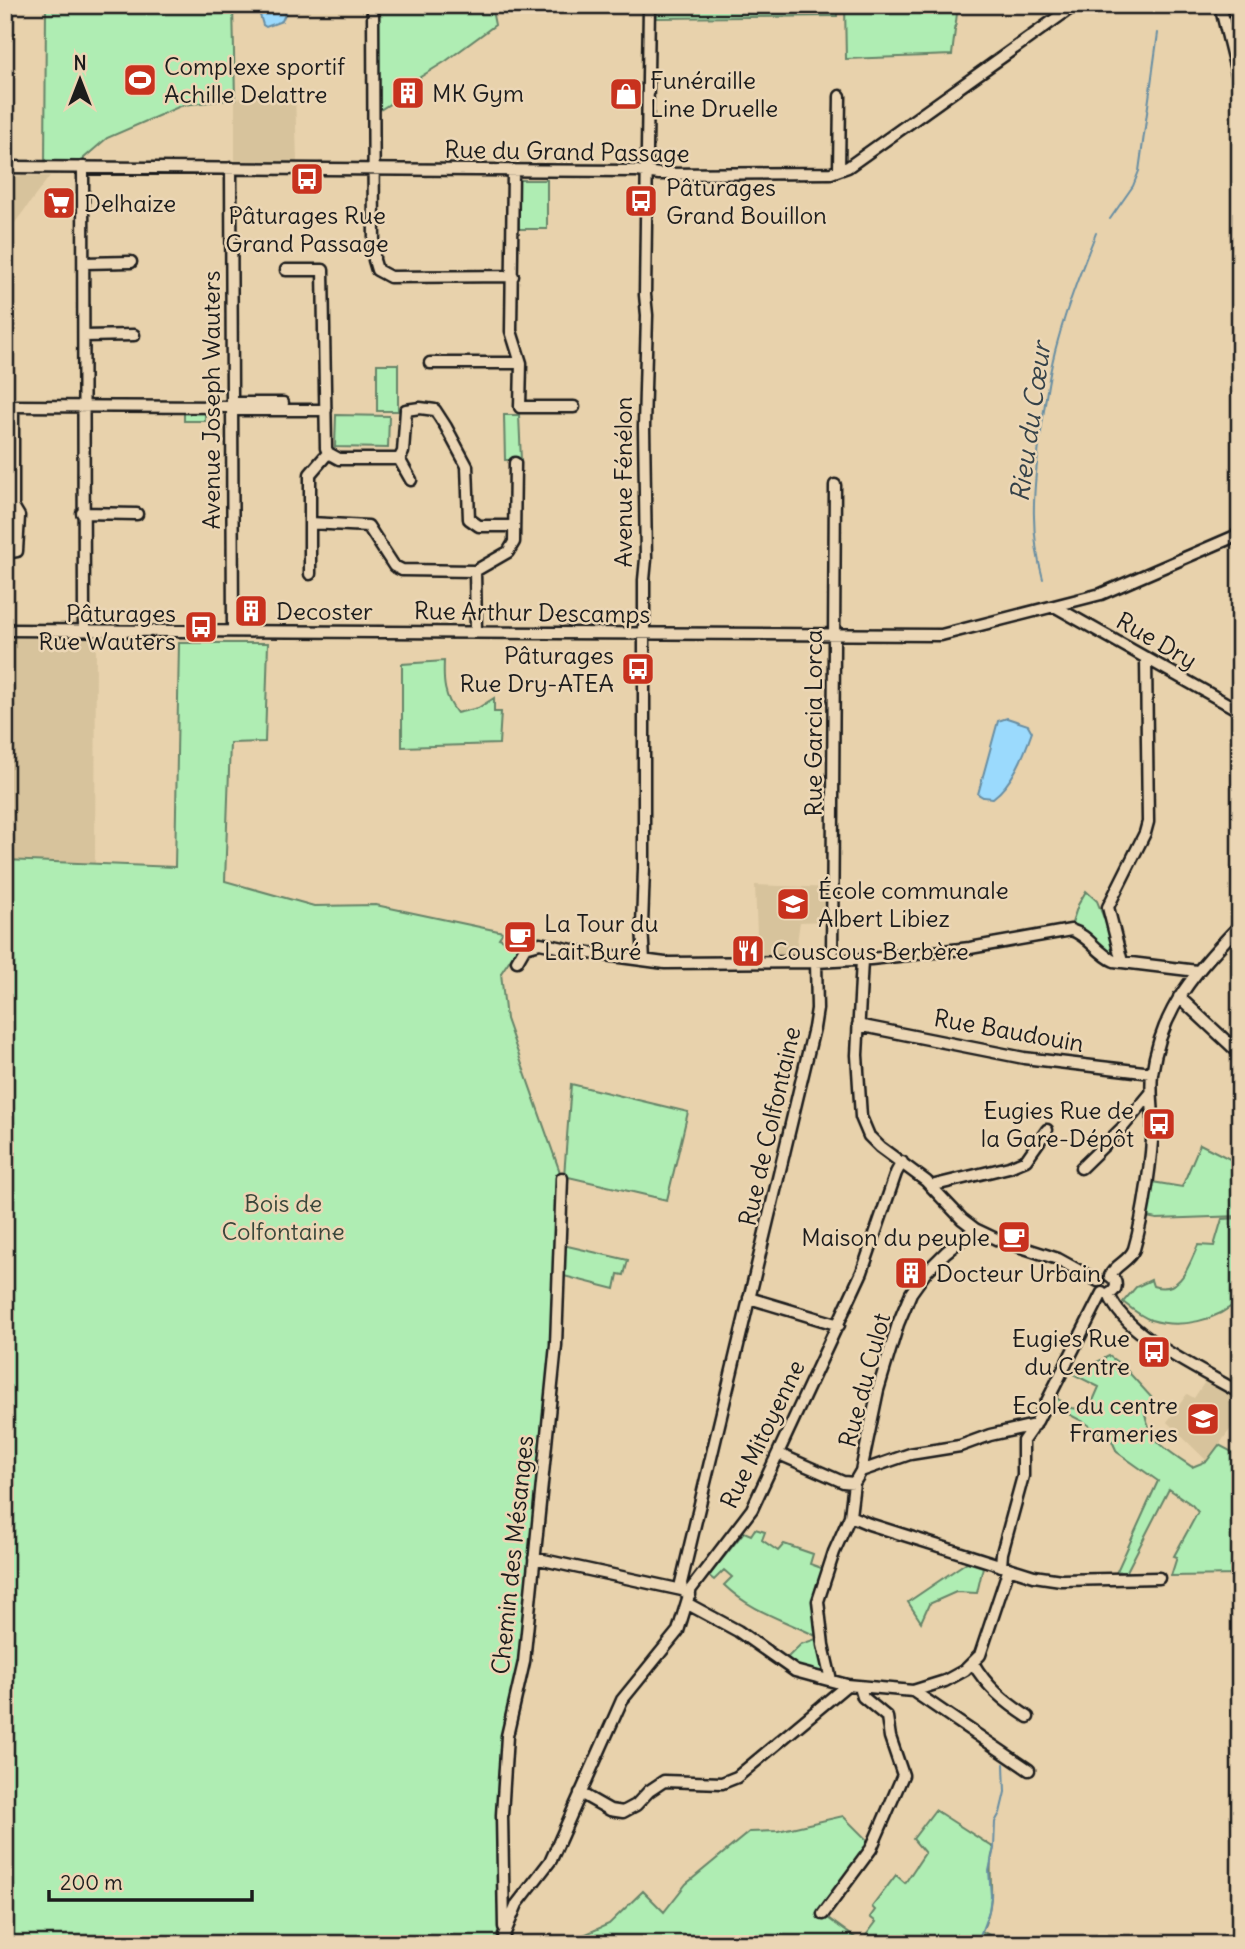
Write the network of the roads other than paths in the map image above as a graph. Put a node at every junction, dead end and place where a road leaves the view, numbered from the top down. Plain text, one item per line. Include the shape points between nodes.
1 (373, 5) edge
2 (649, 5) edge
3 (1075, 5) edge
4 (1220, 5) edge
5 (1240, 86) edge
6 (840, 96) dead end
7 (5, 167) edge
8 (83, 167) junction
9 (231, 168) junction
10 (374, 169) junction
11 (839, 170) junction
12 (513, 171) junction
13 (647, 173) junction
14 (131, 262) dead end
15 (84, 263) junction
16 (286, 270) dead end
17 (513, 276) junction
18 (134, 335) dead end
19 (84, 336) junction
20 (430, 363) dead end
21 (521, 363) junction
22 (9, 406) edge
23 (84, 406) junction
24 (233, 407) junction
25 (326, 407) junction
26 (574, 407) dead end
27 (328, 453) junction
28 (399, 459) junction
29 (515, 463) dead end
30 (411, 480) dead end
31 (835, 485) dead end
32 (82, 513) junction
33 (137, 514) dead end
34 (310, 523) junction
35 (514, 526) junction
36 (1240, 534) edge
37 (5, 553) edge
38 (475, 571) junction
39 (310, 574) dead end
40 (1054, 606) junction
41 (5, 630) edge
42 (83, 630) junction
43 (233, 631) junction
44 (476, 631) junction
45 (835, 634) junction
46 (644, 635) junction
47 (1146, 659) junction
48 (1240, 711) edge
49 (1240, 925) edge
50 (644, 960) junction
51 (862, 960) junction
52 (517, 961) dead end
53 (832, 961) junction
54 (816, 962) junction
55 (1122, 962) junction
56 (1196, 971) junction
57 (1179, 997) junction
58 (858, 1025) junction
59 (1240, 1054) edge
60 (1152, 1073) junction
61 (1151, 1093) junction
62 (1047, 1130) dead end
63 (902, 1162) junction
64 (1081, 1168) dead end
65 (562, 1178) dead end
66 (931, 1186) junction
67 (975, 1229) junction
68 (1110, 1276) junction
69 (1098, 1281) junction
70 (1105, 1294) junction
71 (749, 1298) junction
72 (839, 1325) junction
73 (1240, 1392) edge
74 (1035, 1425) junction
75 (779, 1454) junction
76 (861, 1471) junction
77 (854, 1483) junction
78 (850, 1516) junction
79 (534, 1559) junction
80 (1005, 1567) junction
81 (1159, 1578) dead end
82 (687, 1596) junction
83 (974, 1663) junction
84 (831, 1680) junction
85 (847, 1685) junction
86 (860, 1686) junction
87 (913, 1691) junction
88 (1028, 1717) dead end
89 (1029, 1770) dead end
90 (580, 1793) junction
91 (823, 1914) dead end
92 (504, 1935) joint

1 - 10 street
2 - 13 street, Avenue Fénélon
3 - 11 street, Rue du Grand Passage
4 - 5 street
6 - 11 street
7 - 8 street, Rue du Grand Passage
8 - 9 street, Rue du Grand Passage
8 - 15 street
9 - 10 street, Rue du Grand Passage
9 - 24 street, Avenue Joseph Wauters
10 - 12 street, Rue du Grand Passage
10 - 17 street via 377,270 390,277
11 - 13 street, Rue du Grand Passage
12 - 13 street, Rue du Grand Passage
12 - 17 street
13 - 46 street, Avenue Fénélon
14 - 15 street
15 - 19 street
16 - 25 street via 323,270
17 - 21 street via 512,331
18 - 19 street
19 - 23 street
20 - 21 street
21 - 26 street via 520,407
22 - 23 street
22 - 37 street via 13,506 19,516 17,551
23 - 24 street
23 - 32 street
24 - 25 street
24 - 43 street, Avenue Joseph Wauters
25 - 27 street
27 - 28 street via 339,459
27 - 34 street via 310,474
28 - 30 street
28 - 35 street via 406,410 435,411 467,466 469,519 479,526
29 - 35 street
31 - 45 street, Rue Garcia Lorca
32 - 33 street
32 - 42 street
34 - 38 street via 368,526 394,566 402,570
34 - 39 street
35 - 38 street via 511,549
36 - 40 street, Rue Arthur Descamps via 1101,594
38 - 44 street
40 - 45 street, Rue Arthur Descamps via 941,635
40 - 47 street, Rue Dry
41 - 42 street, Rue Arthur Descamps
42 - 43 street, Rue Arthur Descamps
43 - 44 street, Rue Arthur Descamps
44 - 46 street, Rue Arthur Descamps
45 - 46 street, Rue Arthur Descamps
45 - 53 street, Rue Garcia Lorca
46 - 50 street, Avenue Fénélon
47 - 48 street, Rue Dry
47 - 55 street via 1148,822 1108,907
49 - 56 street
50 - 52 street via 540,943 525,947
50 - 54 street
51 - 53 street
51 - 55 street via 1027,940 1071,930 1107,958
51 - 58 street
53 - 54 street
54 - 71 street, Rue de Colfontaine via 814,1028
55 - 56 street
56 - 57 street
57 - 59 street
57 - 60 street via 1164,1027
58 - 60 street, Rue Baudouin via 1024,1058
58 - 63 street via 862,1122 872,1139
60 - 61 street
61 - 64 street
61 - 68 street via 1153,1122 1139,1227 1129,1259
62 - 66 street via 1026,1160
63 - 66 street
63 - 72 street, Rue Mitoyenne
65 - 79 street, Chemin des Mésanges via 559,1310
66 - 67 street
67 - 69 street via 1058,1259
67 - 76 street, Rue du Culot via 946,1252 911,1293 878,1390
68 - 69 street
68 - 70 street via 1116,1286
69 - 70 street
70 - 73 street via 1137,1332
70 - 74 street
71 - 72 street
71 - 82 street, Rue de Colfontaine via 681,1583
72 - 75 street, Rue Mitoyenne
74 - 76 street via 960,1446 910,1454
74 - 80 street via 1023,1441 1023,1476 1002,1553
75 - 77 street
75 - 82 street, Rue Mitoyenne via 752,1509
76 - 77 street, Rue du Culot
77 - 78 street
78 - 80 street
78 - 84 street via 818,1601
79 - 82 street
79 - 92 street, Chemin des Mésanges via 524,1662 507,1736 502,1815
80 - 81 street via 1061,1580
80 - 83 street
82 - 84 street via 787,1667
82 - 90 street, Rue Mitoyenne via 678,1632 622,1700
83 - 87 street via 945,1681
83 - 88 street via 983,1679
84 - 85 street
85 - 86 street
85 - 90 street via 737,1777 722,1783 664,1781 623,1812
86 - 87 street
86 - 91 street via 863,1697 887,1717 903,1775 871,1849
87 - 89 street
90 - 92 street, Rue Mitoyenne via 551,1860 517,1904

